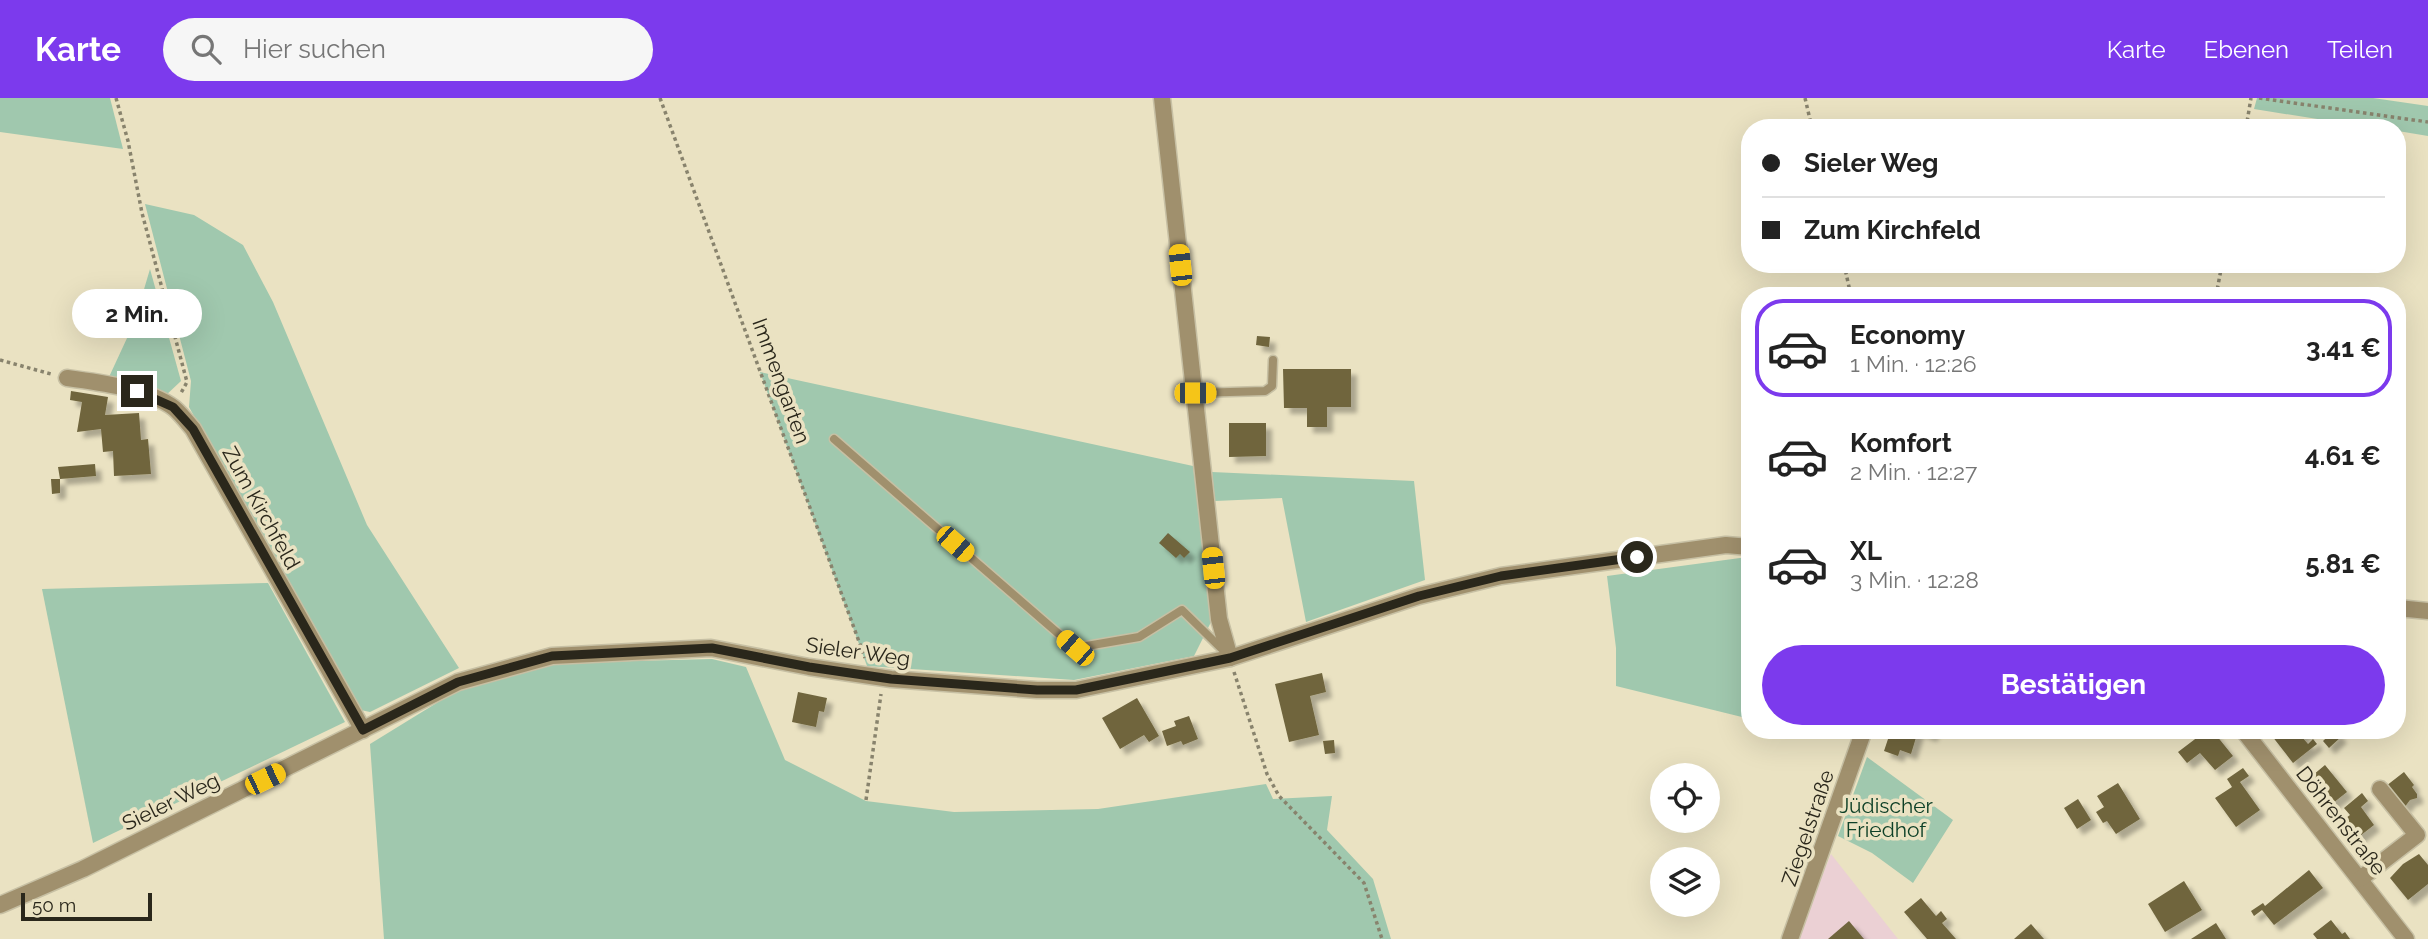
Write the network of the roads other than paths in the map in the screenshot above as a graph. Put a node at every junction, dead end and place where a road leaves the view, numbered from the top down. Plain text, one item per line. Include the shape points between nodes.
1 (1162, 98) edge
2 (1273, 360) dead end
3 (67, 378) road end
4 (1195, 393) junction
5 (834, 439) dead end
6 (1741, 546) edge
7 (2406, 609) edge
8 (2428, 611) edge
9 (1230, 658) junction
10 (363, 730) junction
11 (1861, 739) edge
12 (2250, 739) edge
13 (2380, 789) dead end
14 (2360, 879) junction
15 (0, 905) edge
16 (1790, 939) edge
17 (2406, 939) edge

1 - 4 street
2 - 4 lane via 1272,386 1265,391
3 - 10 street, Zum Kirchfeld via 137,391 173,407 193,429
4 - 9 street via 1219,619
5 - 9 lane via 1075,648 1139,637 1182,610
6 - 9 street, Sieler Weg via 1501,576 1419,596
7 - 8 street
9 - 10 street, Sieler Weg via 1076,690 1037,690 877,677 712,648 552,656 458,682
10 - 15 street, Sieler Weg via 83,869
11 - 16 street, Ziegelstraße
12 - 14 street, Döhrenstraße
13 - 14 street via 2417,835
14 - 17 street, Döhrenstraße

